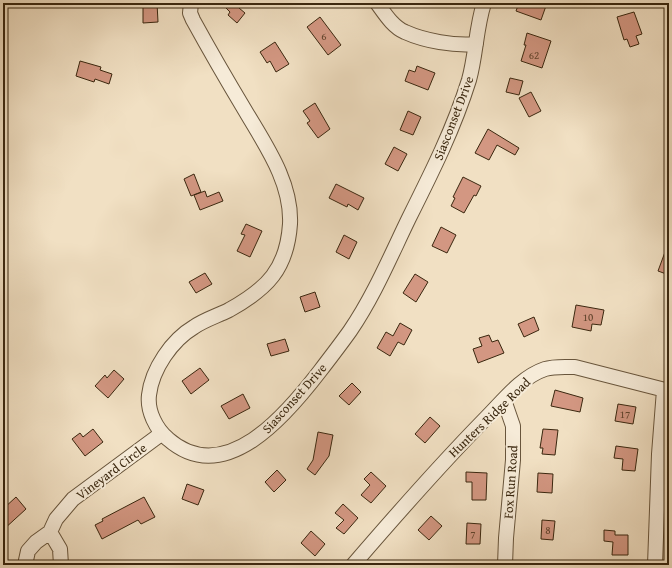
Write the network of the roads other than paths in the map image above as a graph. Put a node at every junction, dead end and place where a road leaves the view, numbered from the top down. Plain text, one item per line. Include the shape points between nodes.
1 (191, 3) edge
2 (377, 3) edge
3 (484, 3) edge
4 (476, 44) junction
5 (666, 390) edge
6 (504, 400) junction
7 (161, 434) junction
8 (50, 532) junction
9 (25, 565) edge
10 (61, 565) edge
11 (353, 565) edge
12 (505, 565) edge
13 (655, 565) edge

1 - 7 street, Siasconset Drive via 190,13 193,20 274,160 290,202 290,221 288,248 277,272 270,280 244,301 192,327 159,363 149,394 149,407
2 - 4 street via 387,17 404,32 446,44
3 - 4 street, Siasconset Drive
4 - 7 street, Siasconset Drive via 470,77 446,143 358,317 318,374 266,431 236,451 223,455 192,454 174,445
5 - 6 street, Hunters Ridge Road via 590,370 560,366 545,369 528,378
5 - 13 street via 659,454
6 - 11 street, Hunters Ridge Road via 446,458
6 - 12 street, Fox Run Road via 513,426
7 - 8 street, Vineyard Circle via 73,499 56,519
8 - 9 street, Vineyard Circle via 28,551
8 - 10 street via 60,549

